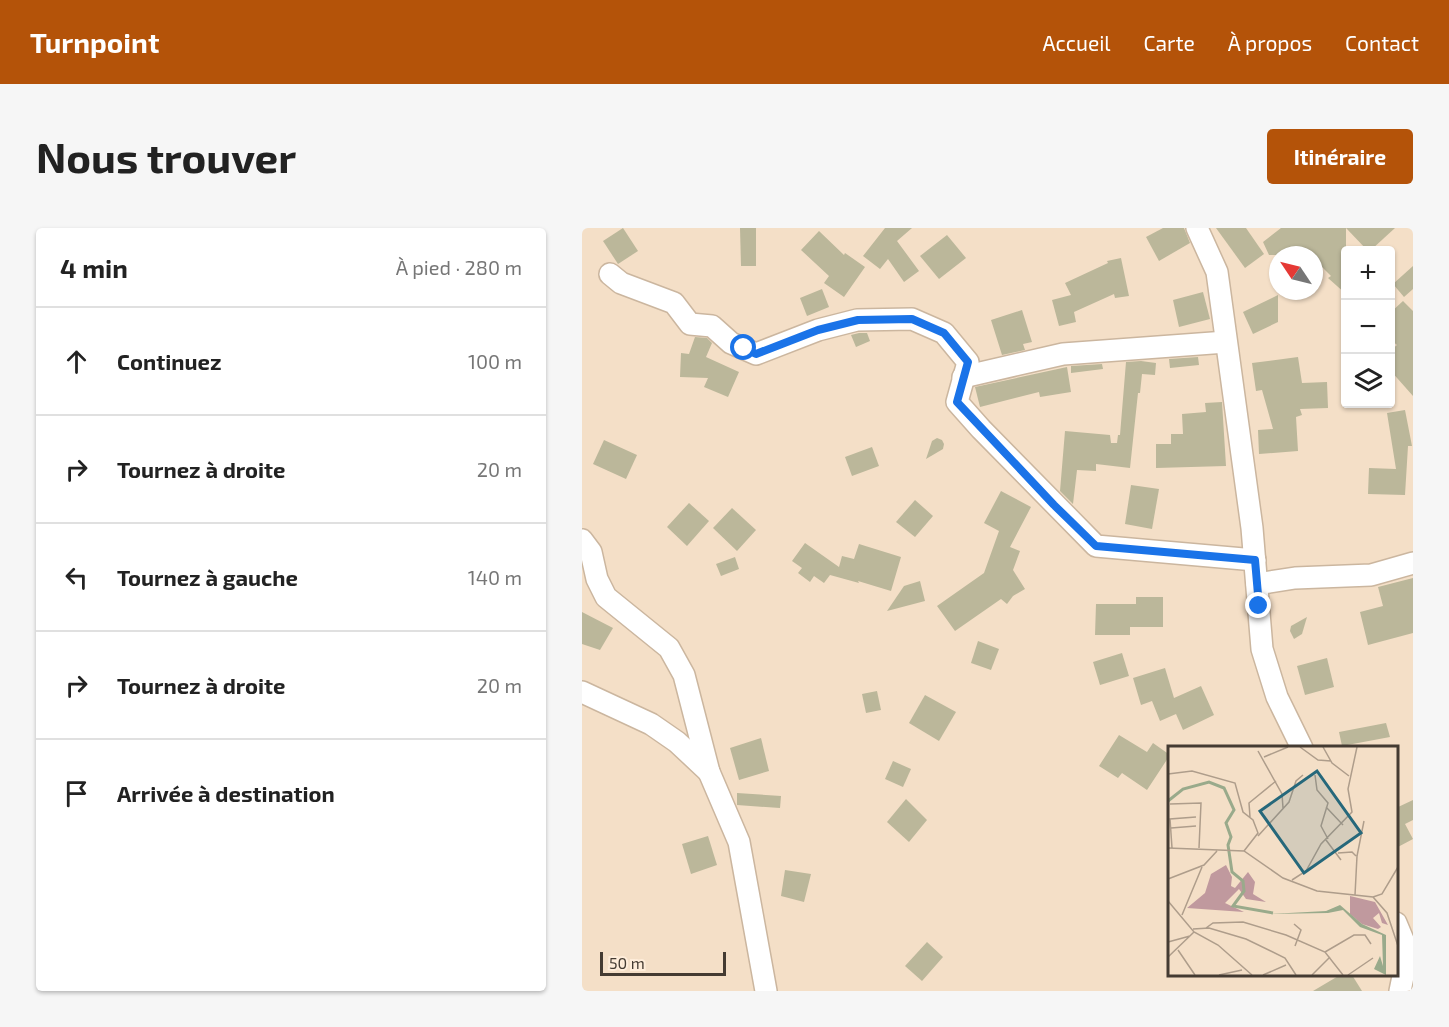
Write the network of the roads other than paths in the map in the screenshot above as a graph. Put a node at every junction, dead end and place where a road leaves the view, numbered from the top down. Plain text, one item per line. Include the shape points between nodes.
1 (1197, 228) edge
2 (610, 274) dead end
3 (1226, 342) junction
4 (963, 377) junction
5 (582, 540) edge
6 (1255, 560) junction
7 (1413, 563) edge
8 (1257, 585) junction
9 (582, 692) edge
10 (1301, 746) edge
11 (709, 772) junction
12 (1398, 928) edge
13 (766, 991) edge
14 (1400, 991) edge

1 - 3 street via 1216,272
2 - 4 street via 621,283 674,303 690,324 712,326 731,343 756,354 818,330 858,320 912,319 944,333 968,362
3 - 4 street via 1063,354
3 - 6 street
4 - 6 street via 957,402 1096,546
5 - 11 street via 591,552 606,597 669,648 684,675
6 - 8 street
7 - 8 street via 1371,575 1296,578
8 - 10 street via 1262,649 1277,697
9 - 11 street via 651,724
11 - 13 street via 739,842
12 - 14 street via 1408,952

